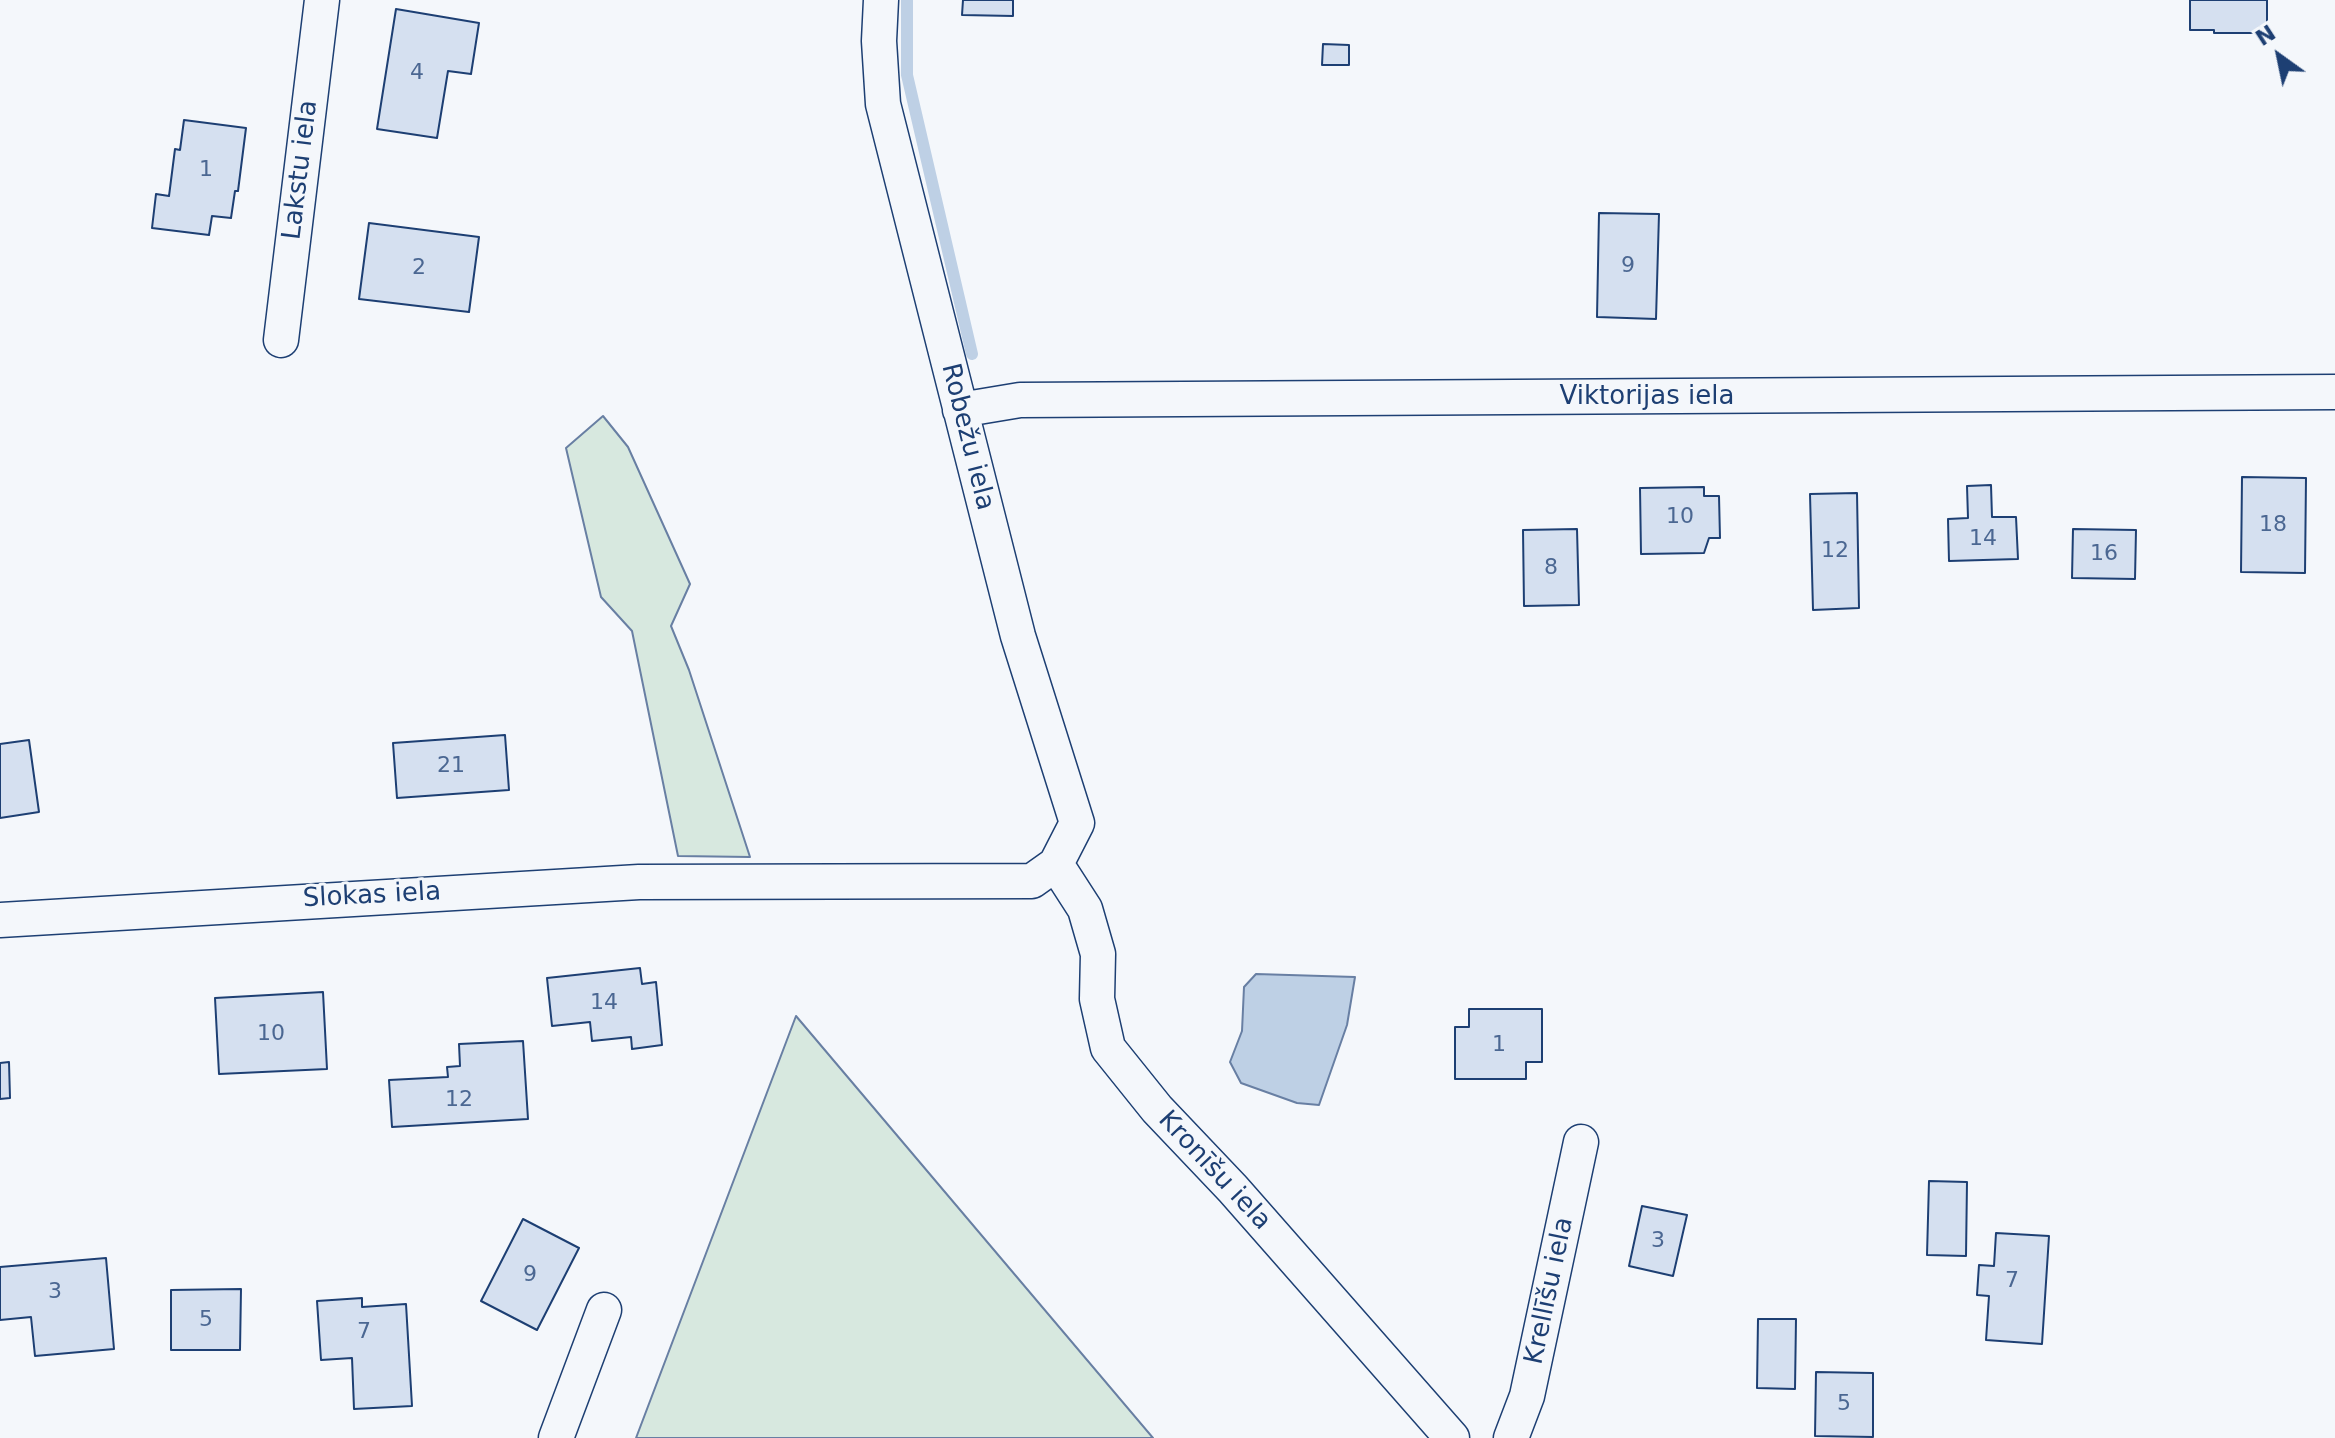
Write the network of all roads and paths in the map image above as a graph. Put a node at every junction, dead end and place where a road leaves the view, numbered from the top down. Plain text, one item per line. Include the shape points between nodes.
1 (322, 0) edge
2 (881, 0) edge
3 (281, 340) dead end
4 (2335, 392) edge
5 (960, 410) junction
6 (1056, 864) junction
7 (0, 920) edge
8 (1581, 1142) dead end
9 (604, 1310) dead end
10 (556, 1438) edge
11 (1452, 1438) edge
12 (1511, 1438) edge

1 - 3 street, Lakstu iela
2 - 5 street, Robežu iela via 883,104
4 - 5 street, Viktorijas iela via 1020,400
5 - 6 street, Robežu iela via 1018,636 1077,823
6 - 7 street, Slokas iela via 1032,881 576,885
6 - 11 street, Kronīšu iela via 1085,909 1098,954 1097,999 1108,1048
8 - 12 street, Krellīšu iela via 1527,1396
9 - 10 street

